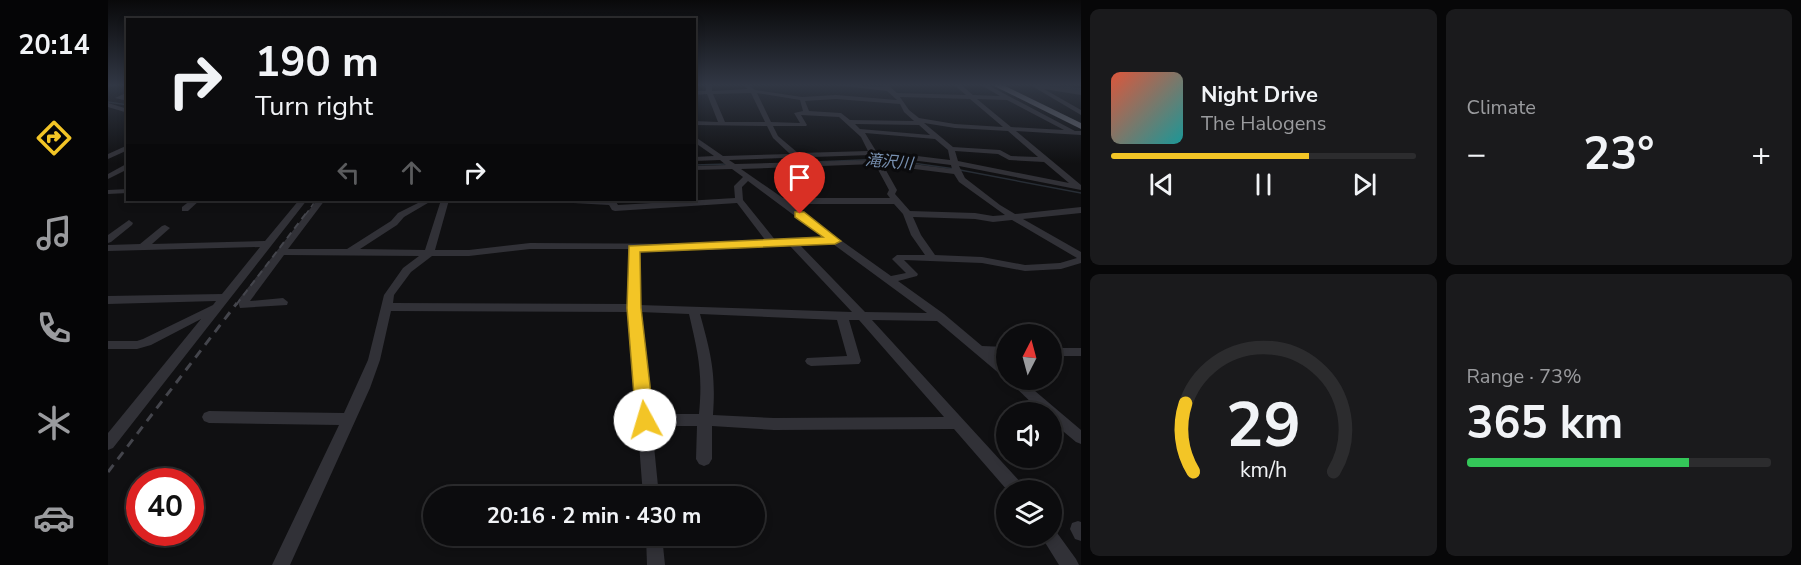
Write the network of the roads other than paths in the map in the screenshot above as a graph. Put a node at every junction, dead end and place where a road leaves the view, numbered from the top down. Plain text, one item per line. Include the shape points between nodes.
1 (717, 110) edge
2 (762, 110) edge
3 (906, 110) edge
4 (989, 110) edge
5 (1037, 110) edge
6 (1043, 110) edge
7 (1048, 110) edge
8 (1053, 110) edge
9 (807, 113) joint
10 (848, 122) junction
11 (921, 122) junction
12 (696, 123) edge
13 (722, 123) junction
14 (768, 124) junction
15 (1012, 129) junction
16 (1080, 130) edge
17 (860, 131) junction
18 (937, 137) junction
19 (696, 139) edge
20 (126, 148) edge
21 (951, 149) junction
22 (797, 156) junction
23 (108, 157) edge
24 (722, 158) junction
25 (875, 158) junction
26 (696, 159) edge
27 (1047, 160) junction
28 (108, 162) edge
29 (126, 163) edge
30 (126, 164) edge
31 (696, 168) edge
32 (956, 168) junction
33 (734, 169) junction
34 (1064, 175) junction
35 (1081, 176) edge
36 (108, 177) edge
37 (747, 178) junction
38 (126, 185) edge
39 (1080, 187) edge
40 (112, 192) edge
41 (739, 200) junction
42 (195, 201) edge
43 (302, 201) edge
44 (320, 201) edge
45 (427, 201) edge
46 (445, 201) edge
47 (592, 201) edge
48 (782, 201) junction
49 (897, 201) junction
50 (612, 202) edge
51 (185, 209) dead end
52 (1081, 210) edge
53 (907, 214) junction
54 (1013, 216) junction
55 (129, 223) dead end
56 (165, 228) dead end
57 (108, 240) edge
58 (835, 241) junction
59 (268, 244) junction
60 (774, 244) junction
61 (793, 244) junction
62 (142, 247) junction
63 (108, 248) edge
64 (633, 248) junction
65 (282, 252) junction
66 (348, 253) junction
67 (429, 254) junction
68 (931, 257) junction
69 (1081, 258) edge
70 (889, 280) junction
71 (108, 300) edge
72 (221, 302) junction
73 (283, 302) dead end
74 (388, 307) junction
75 (634, 308) junction
76 (694, 311) junction
77 (861, 315) junction
78 (842, 316) junction
79 (940, 316) junction
80 (108, 345) edge
81 (982, 350) junction
82 (996, 351) edge
83 (1062, 352) edge
84 (1081, 352) edge
85 (811, 361) dead end
86 (996, 363) edge
87 (1025, 390) edge
88 (1039, 402) edge
89 (209, 417) dead end
90 (348, 418) junction
91 (645, 420) junction
92 (707, 420) junction
93 (1062, 422) edge
94 (958, 423) junction
95 (1081, 438) edge
96 (108, 444) edge
97 (704, 459) dead end
98 (1008, 480) edge
99 (650, 486) edge
100 (655, 546) edge
101 (1056, 546) edge
102 (281, 565) edge
103 (656, 565) edge
104 (1070, 565) edge

1 - 13 street
2 - 14 street
3 - 11 street
4 - 15 street
5 - 16 street
6 - 16 highway
7 - 16 highway
8 - 16 highway
9 - 10 street via 841,115
9 - 14 street via 797,113 804,125
10 - 11 street
10 - 17 street
11 - 15 street
11 - 18 street
12 - 13 street
13 - 14 street
14 - 22 street via 775,137
15 - 16 street
15 - 27 street
17 - 18 street
17 - 25 street
18 - 21 street
19 - 24 street
20 - 23 street
21 - 27 street
21 - 32 street
22 - 24 street
22 - 25 street
24 - 26 street
24 - 33 street
25 - 32 street
25 - 33 street
25 - 49 street
27 - 34 street
28 - 29 street
30 - 36 street
31 - 33 street
32 - 39 street
32 - 54 street via 962,180
33 - 37 street
34 - 35 street
34 - 39 street
37 - 41 street via 738,186
37 - 48 street
38 - 40 street
41 - 50 street via 615,208
41 - 60 street
42 - 51 street
43 - 59 street
44 - 65 street
45 - 66 street
46 - 67 street
47 - 50 street
48 - 49 street
48 - 58 street
49 - 53 street
52 - 54 street
53 - 54 street via 993,219
53 - 68 street
54 - 69 street
55 - 57 street
56 - 62 street
58 - 61 street
58 - 70 street
59 - 62 street
59 - 72 street
60 - 61 street
60 - 64 street
61 - 77 street
62 - 63 street
64 - 67 street via 530,246
64 - 75 street
65 - 66 street
65 - 73 street via 243,302 251,306
66 - 67 street
67 - 74 street via 399,279 389,295
68 - 69 street via 982,260 1024,268 1061,266
68 - 70 street via 900,257 897,259 913,274
70 - 79 street
71 - 72 street
72 - 80 street via 147,342
72 - 96 street
74 - 75 street
74 - 90 street via 374,360
75 - 76 street
75 - 91 street
76 - 78 street
76 - 92 street via 707,367
77 - 78 street
77 - 79 street
77 - 94 street
78 - 85 street via 855,361
79 - 81 street
81 - 82 street
81 - 86 street
83 - 84 street
87 - 88 street
89 - 90 street
90 - 102 street
91 - 92 street
91 - 99 street
92 - 94 street via 774,424
92 - 97 street via 702,441
93 - 95 street
94 - 98 street
100 - 103 street
101 - 104 street

